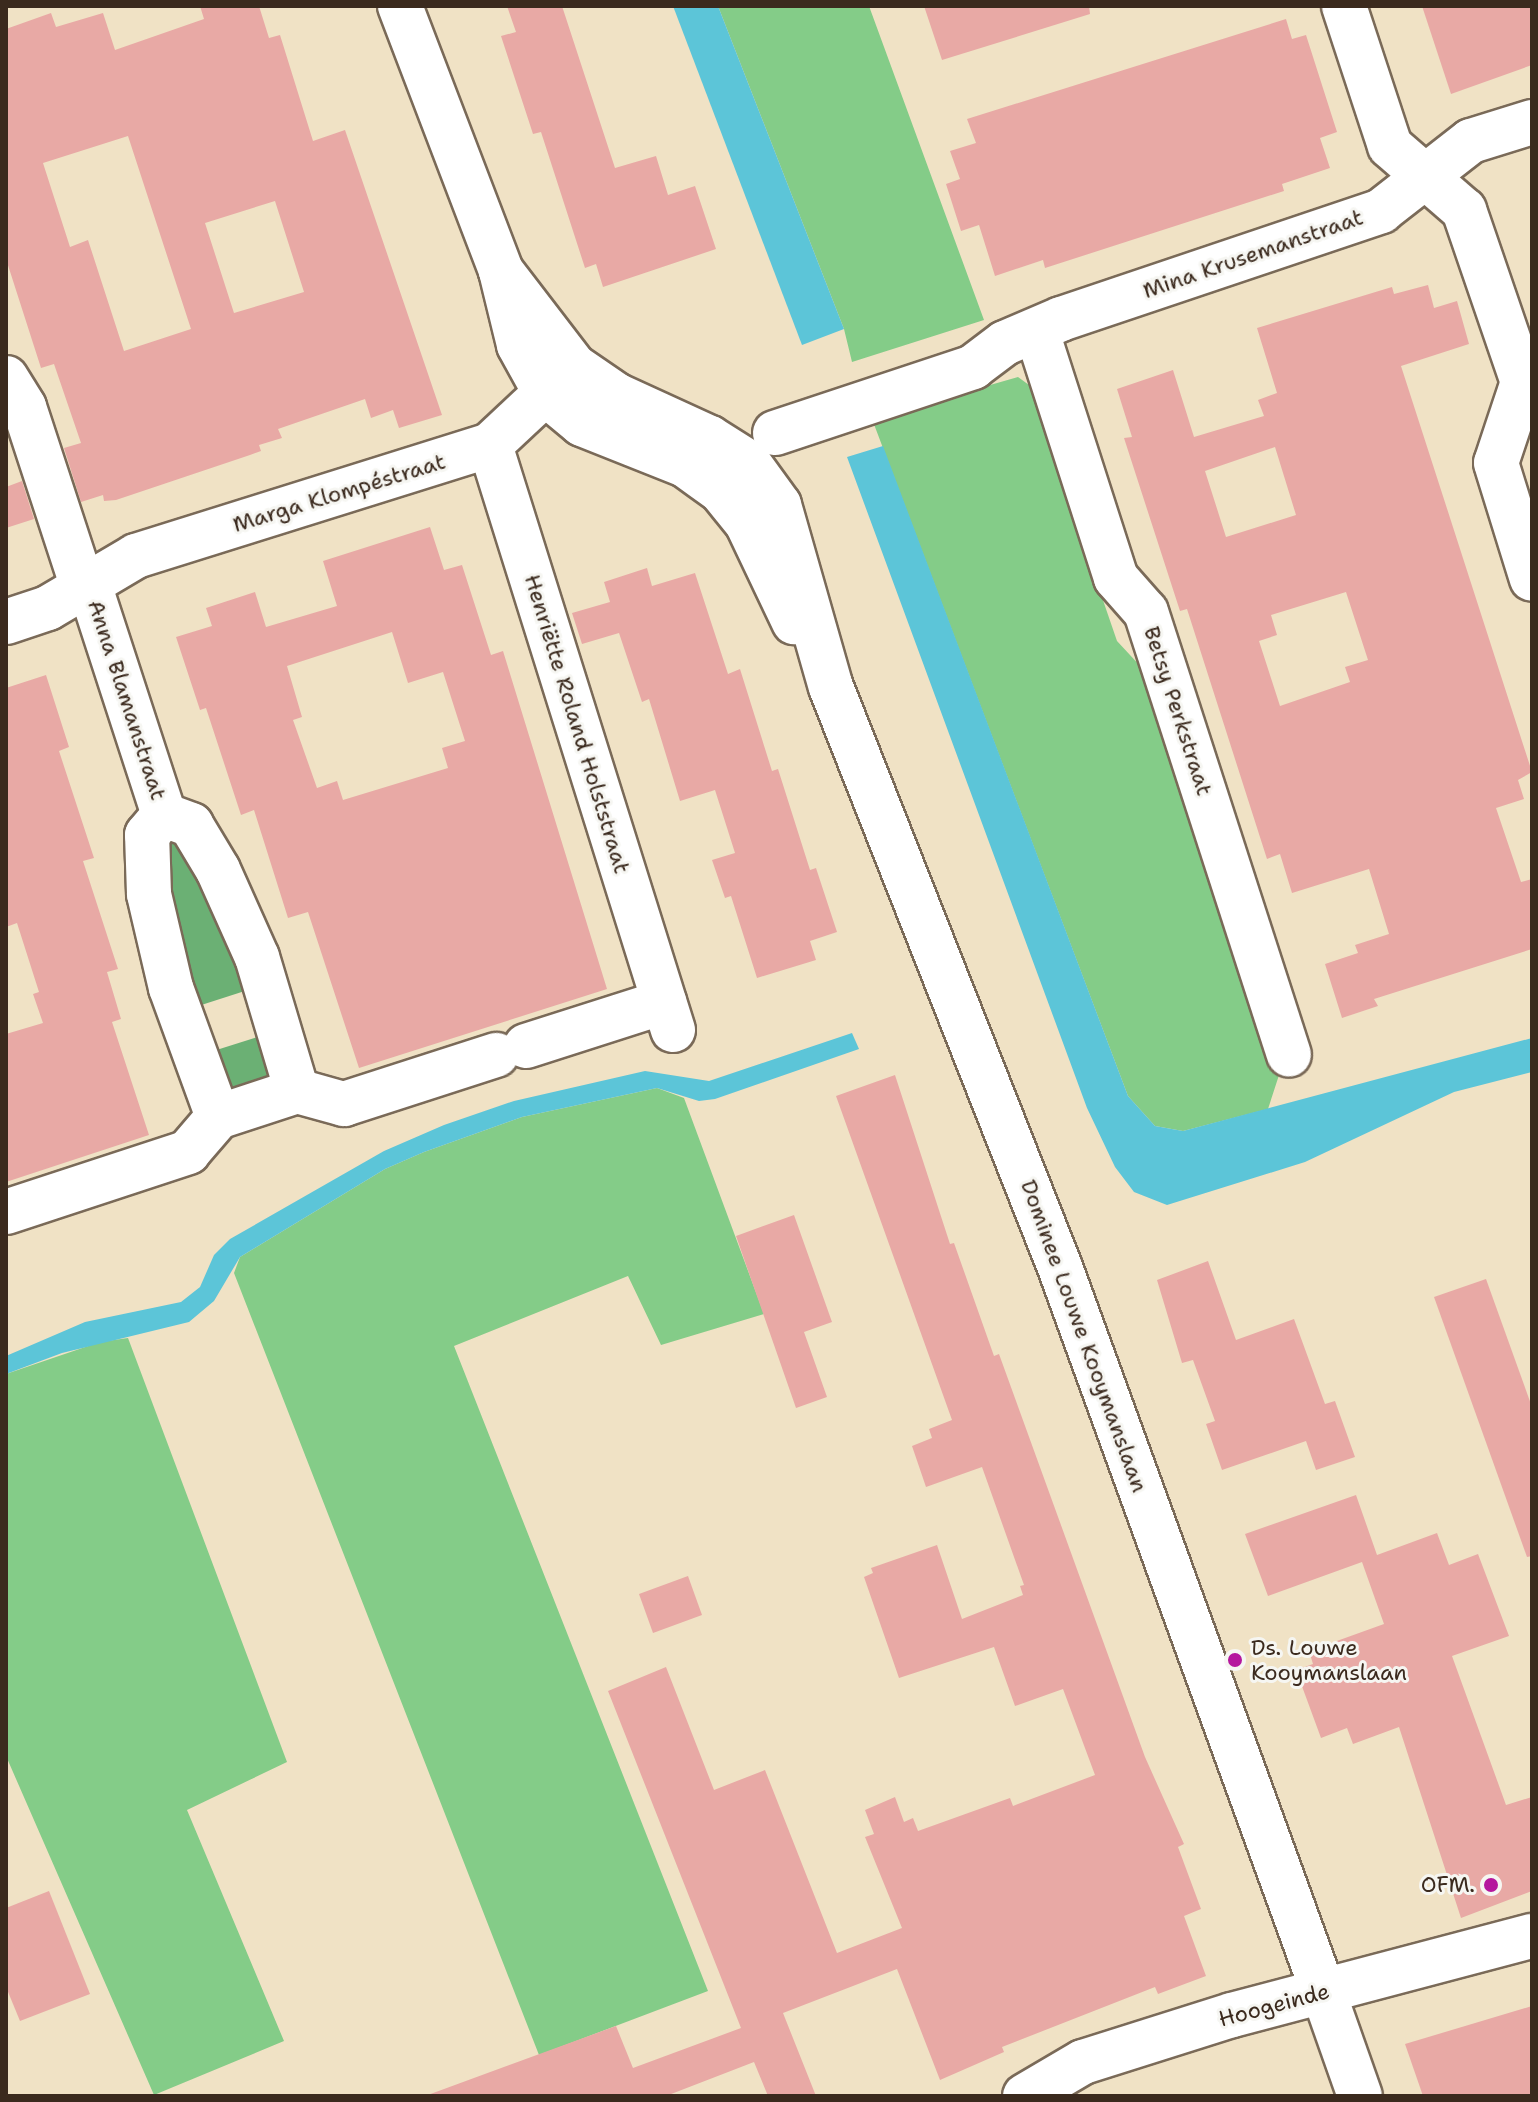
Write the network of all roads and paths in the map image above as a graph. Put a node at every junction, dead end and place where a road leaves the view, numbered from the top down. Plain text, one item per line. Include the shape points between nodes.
1 (400, 6) edge
2 (1344, 6) edge
3 (1532, 122) edge
4 (1424, 176) junction
5 (1021, 338) junction
6 (6, 378) edge
7 (560, 380) junction
8 (490, 445) junction
9 (748, 462) junction
10 (1532, 579) edge
11 (86, 586) junction
12 (6, 622) edge
13 (164, 815) junction
14 (1289, 1054) dead end
15 (297, 1091) junction
16 (218, 1117) junction
17 (6, 1212) edge
18 (1532, 1936) edge
19 (1323, 1991) junction
20 (1025, 2096) edge
21 (1360, 2096) edge

1 - 7 street, Dominee Louwe Kooymanslaan via 501,271 519,345
2 - 4 street via 1390,146
3 - 4 street, Mina Krusemanstraat via 1471,141
4 - 5 street, Mina Krusemanstraat via 1381,211 1061,319
4 - 10 street via 1464,210 1523,382 1496,463
5 - 9 street, Mina Krusemanstraat via 962,341 794,396
5 - 14 street, Betsy Perkstraat via 1116,578 1146,612
6 - 11 street via 24,407
7 - 8 street, Marga Klompéstraat
7 - 9 street, Dominee Louwe Kooymanslaan via 582,424 685,465
8 - 11 street, Marga Klompéstraat via 136,556
8 - 15 street, Henriëtte Roland Holststraat via 669,1016 511,1051 344,1104
9 - 19 street, Dominee Louwe Kooymanslaan via 747,523 831,687 1061,1270
11 - 12 street, Marga Klompéstraat via 48,608
11 - 13 street, Anna Blamanstraat
13 - 15 street, Anna Blamanstraat via 191,825 218,870 257,957
13 - 16 street, Anna Blamanstraat via 147,835 149,894 171,988
15 - 16 street
16 - 17 street via 188,1152
18 - 19 street, Hoogeinde
19 - 20 street, Hoogeinde via 1083,2062
19 - 21 street, Dominee Louwe Kooymanslaan

